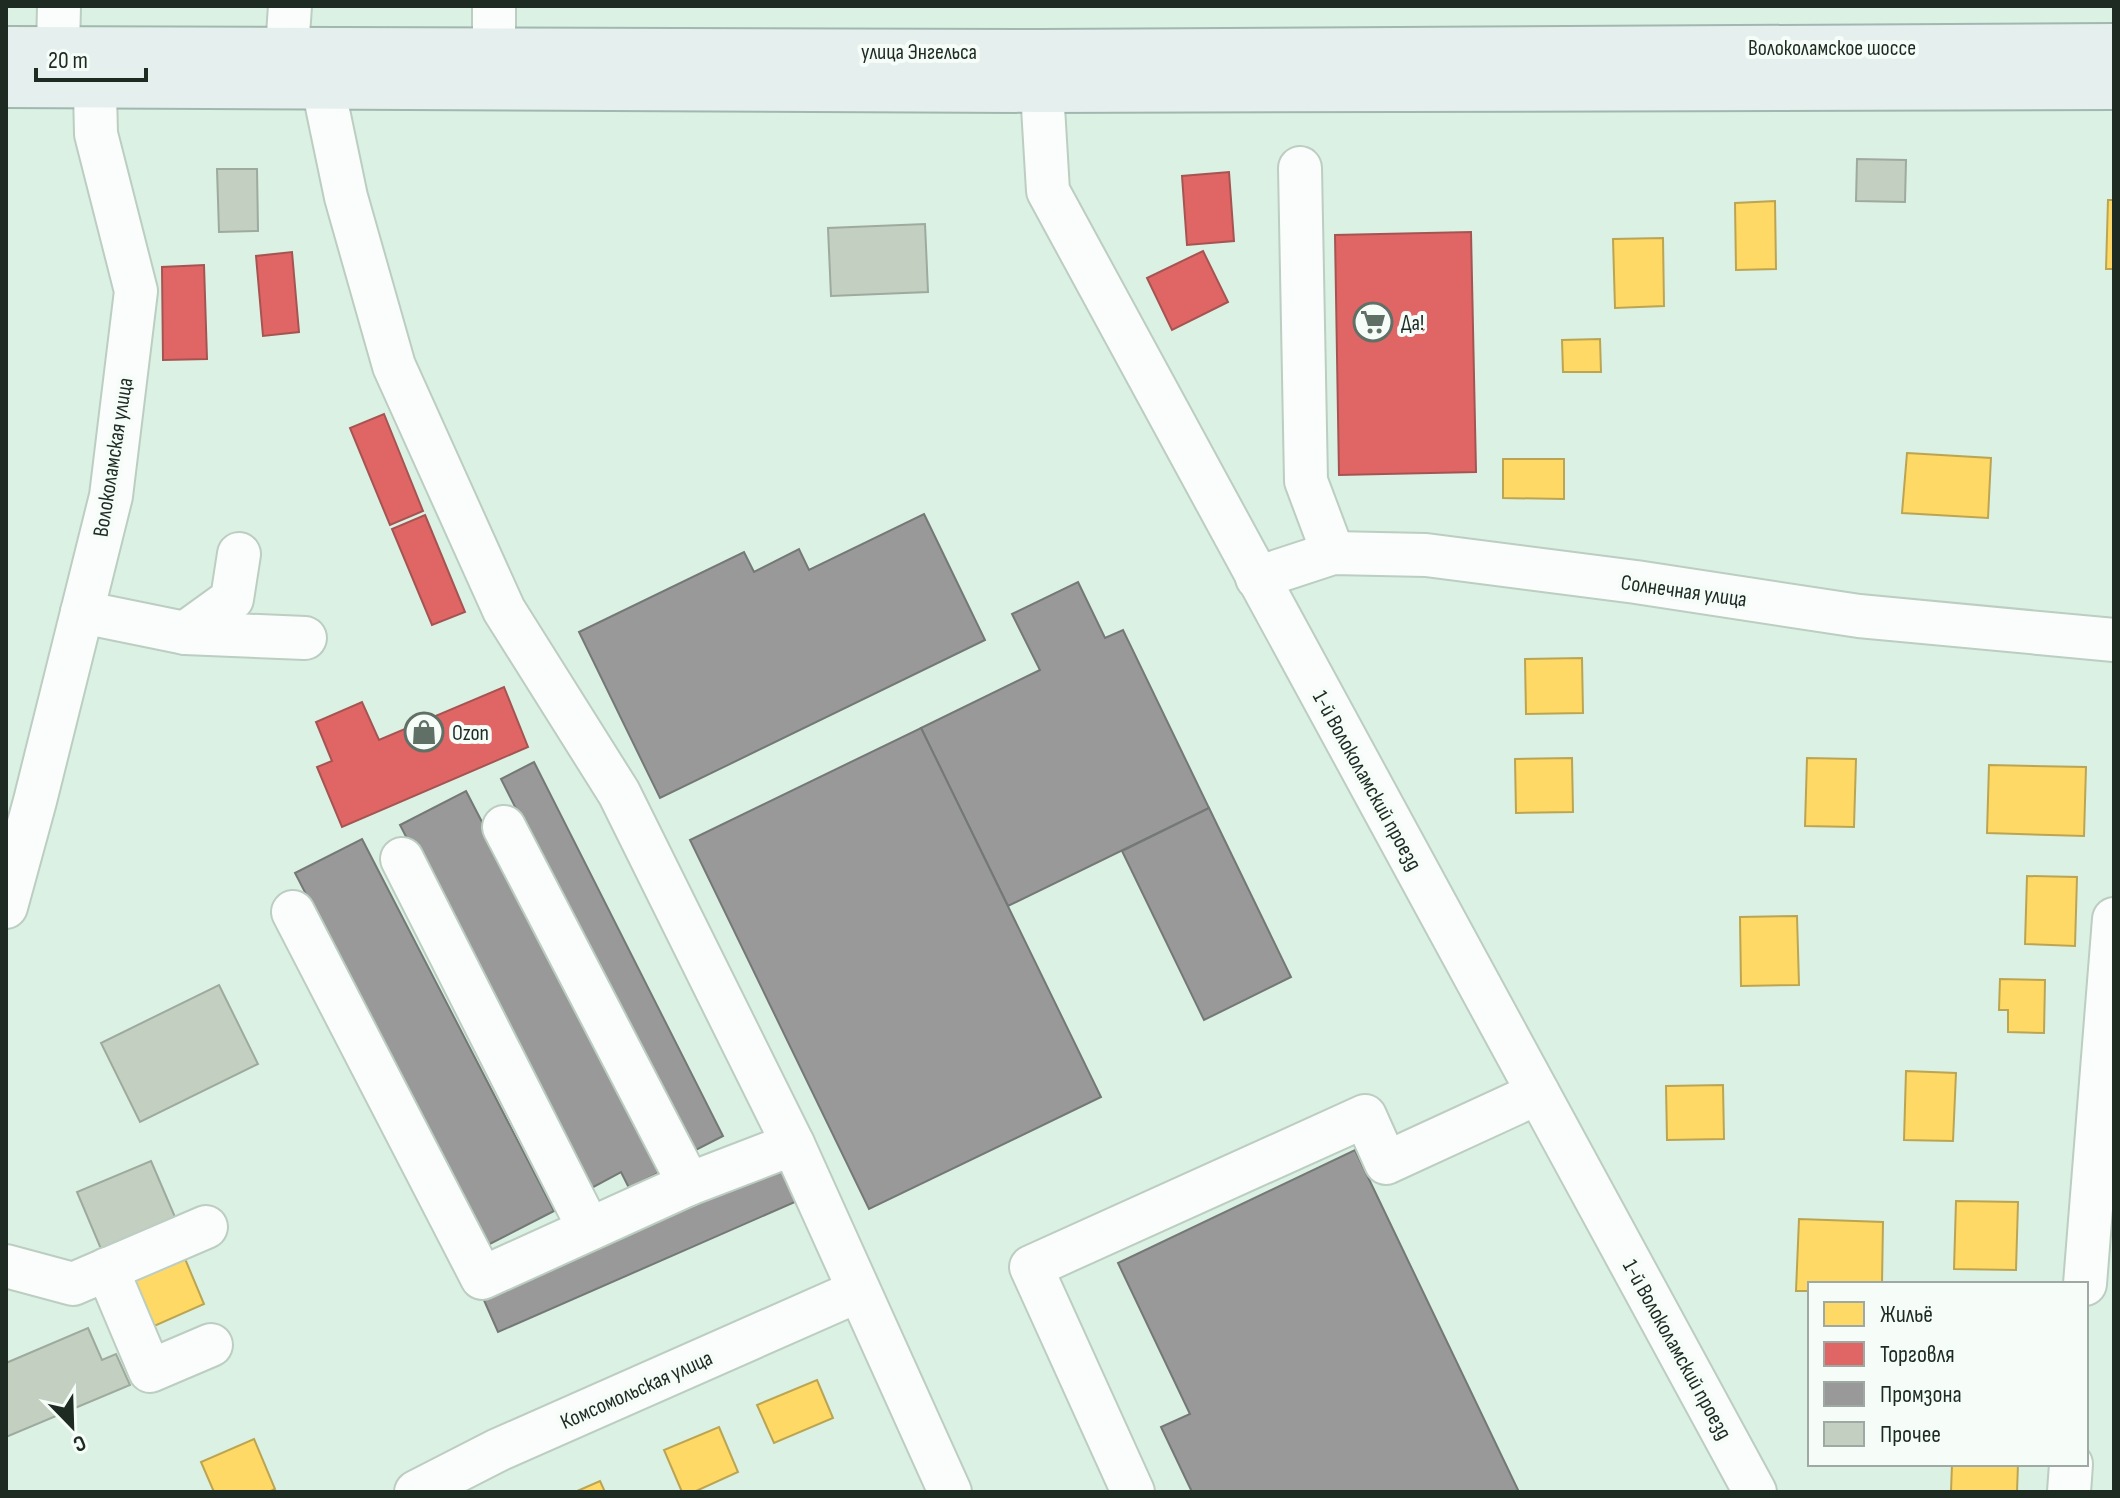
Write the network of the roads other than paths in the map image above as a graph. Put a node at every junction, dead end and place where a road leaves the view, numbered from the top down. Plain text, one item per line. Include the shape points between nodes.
1 (59, 6) edge
2 (290, 6) edge
3 (494, 6) edge
4 (2114, 46) edge
5 (6, 49) edge
6 (287, 49) junction
7 (494, 50) junction
8 (82, 61) junction
9 (1553, 68) junction
10 (1041, 71) junction
11 (6, 85) edge
12 (323, 87) junction
13 (2114, 87) edge
14 (1300, 168) dead end
15 (1333, 553) junction
16 (239, 554) dead end
17 (1257, 578) junction
18 (82, 612) junction
19 (185, 633) junction
20 (305, 638) dead end
21 (2114, 640) edge
22 (21, 800) edge
23 (504, 827) dead end
24 (402, 859) dead end
25 (6, 907) edge
26 (293, 912) dead end
27 (2114, 919) edge
28 (1538, 1093) junction
29 (793, 1144) junction
30 (689, 1184) junction
31 (206, 1227) dead end
32 (589, 1229) junction
33 (6, 1266) edge
34 (107, 1269) junction
35 (2085, 1282) edge
36 (858, 1291) junction
37 (211, 1345) dead end
38 (2071, 1466) edge
39 (416, 1492) edge
40 (950, 1492) edge
41 (1133, 1492) edge
42 (1755, 1492) edge
43 (2069, 1492) edge

1 - 8 street, Волоколамская улица
2 - 6 street
3 - 7 street
4 - 9 main road, Волоколамское шоссе
5 - 8 main road
6 - 7 main road, улица Энгельса
6 - 8 main road, улица Энгельса
7 - 10 main road, улица Энгельса
8 - 11 main road
8 - 12 main road, улица Энгельса
8 - 18 street, Волоколамская улица via 136,291 111,496
9 - 10 main road, улица Энгельса
9 - 13 main road, Волоколамское шоссе
10 - 12 main road, улица Энгельса
10 - 17 street, 1-й Волоколамский проезд via 1048,191
12 - 29 street via 346,197 394,366 504,610 619,793
14 - 15 street via 1306,481
15 - 17 street, Солнечная улица
15 - 21 street, Солнечная улица via 1426,555 1859,616
16 - 19 street via 232,599
17 - 28 street, 1-й Волоколамский проезд
18 - 19 street
18 - 22 street, Волоколамская улица
19 - 20 street
22 - 25 street, Волоколамская улица
23 - 30 street
24 - 32 street
26 - 32 street via 482,1278
27 - 35 street
28 - 41 street via 1386,1163 1365,1116 1031,1267
28 - 42 street, 1-й Волоколамский проезд
29 - 30 street
29 - 36 street
30 - 32 street
31 - 34 street
33 - 34 street via 73,1284
34 - 37 street via 150,1371
36 - 39 street, Комсомольская улица via 498,1450
36 - 40 street
38 - 43 street

